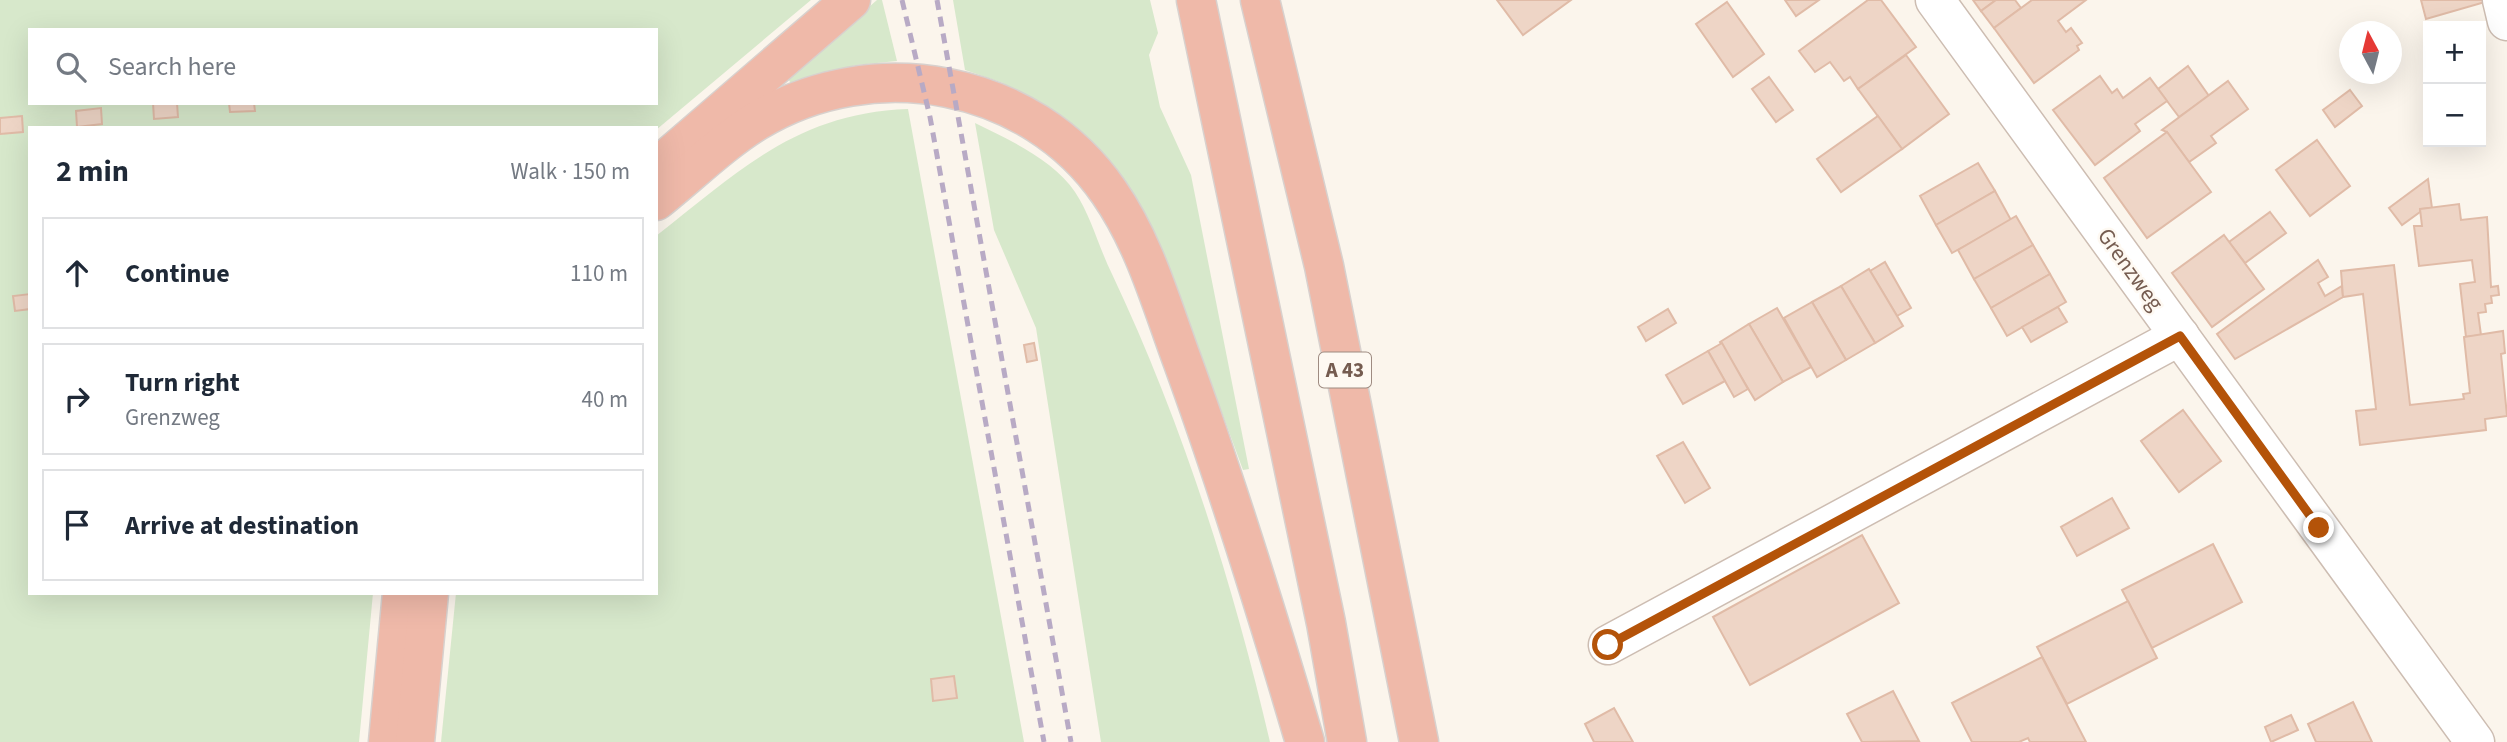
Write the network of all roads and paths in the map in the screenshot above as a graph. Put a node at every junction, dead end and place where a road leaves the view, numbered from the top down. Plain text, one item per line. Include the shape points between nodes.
1 (850, 0) edge
2 (1196, 0) edge
3 (1260, 0) edge
4 (1935, 0) edge
5 (2502, 0) edge
6 (2507, 21) edge
7 (658, 167) edge
8 (658, 199) edge
9 (2180, 336) junction
10 (402, 595) edge
11 (429, 595) edge
12 (1608, 645) dead end
13 (388, 742) edge
14 (415, 742) edge
15 (1304, 742) edge
16 (1347, 742) edge
17 (1419, 742) edge
18 (2475, 742) edge

1 - 7 highway
2 - 16 highway via 1321,596
3 - 17 highway, A 43 via 1324,266
4 - 9 street, Grenzweg
5 - 6 street
8 - 15 highway via 757,121 844,88 904,82 958,88 1039,122 1108,190 1148,267 1249,554
9 - 12 street
9 - 18 street, Grenzweg
10 - 13 highway
11 - 14 highway

